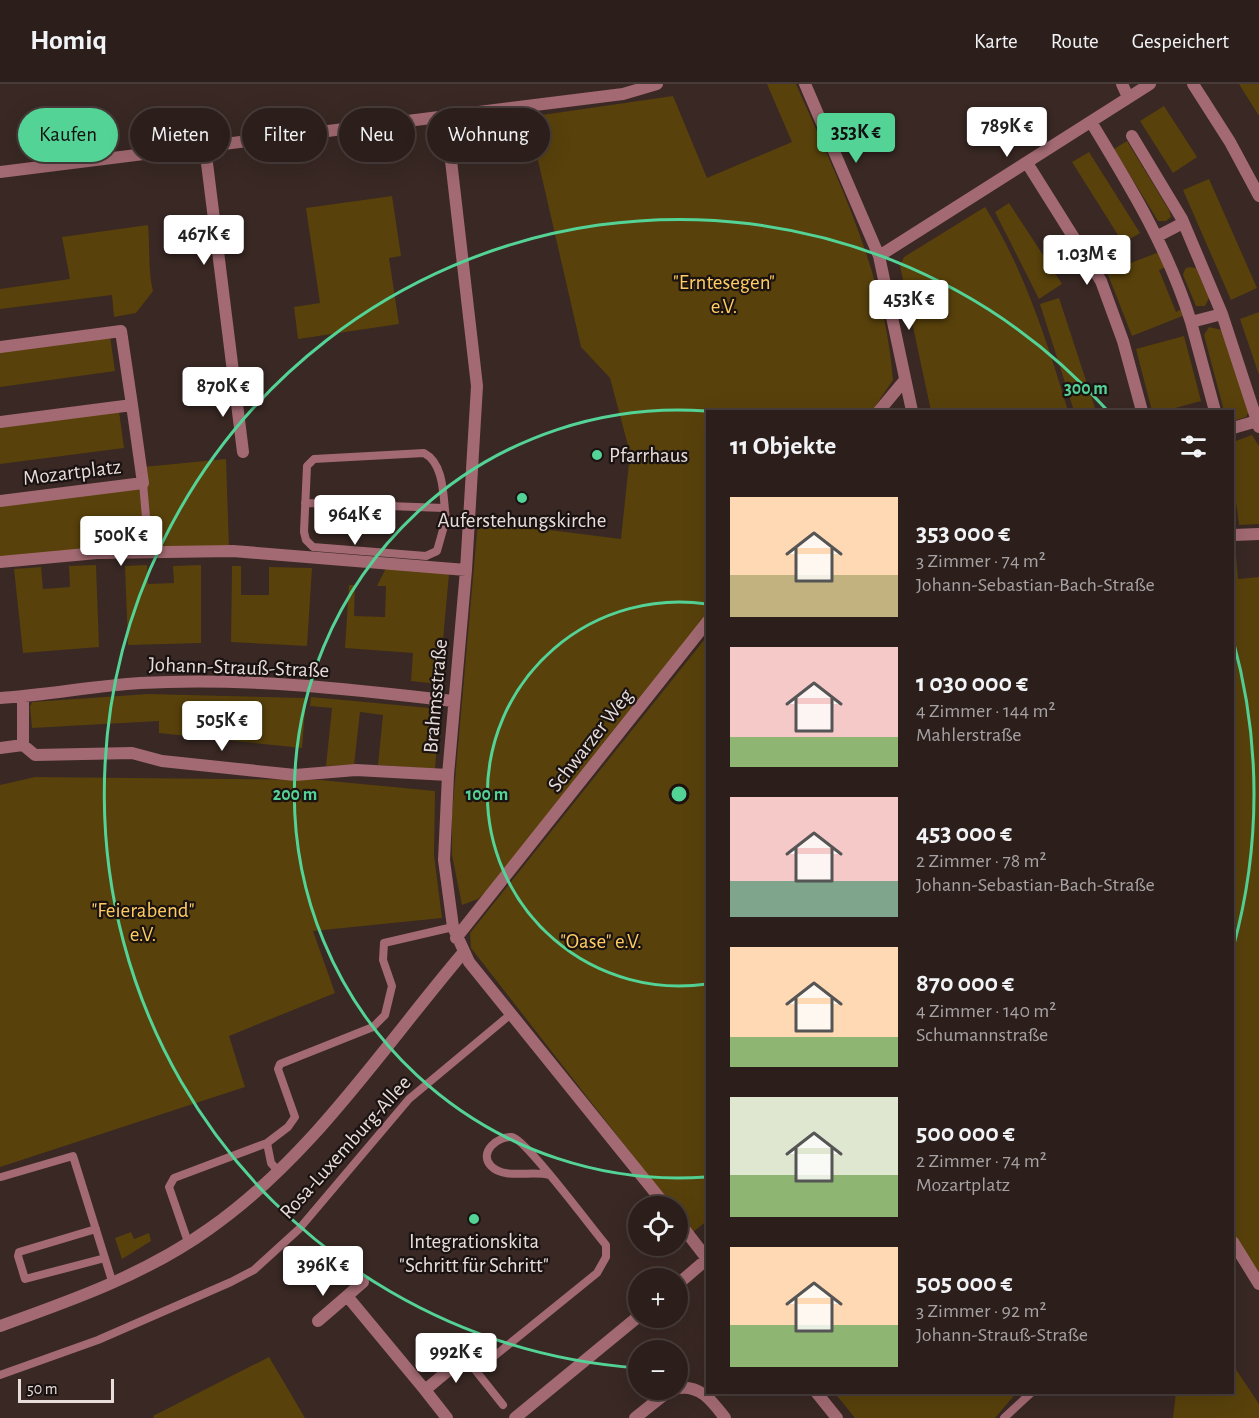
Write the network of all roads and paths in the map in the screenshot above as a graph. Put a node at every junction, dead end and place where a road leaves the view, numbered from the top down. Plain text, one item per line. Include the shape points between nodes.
1 (657, 84) edge
2 (805, 84) edge
3 (1122, 84) edge
4 (1150, 84) edge
5 (1193, 84) edge
6 (1128, 97) junction
7 (515, 108) edge
8 (427, 119) edge
9 (1091, 122) junction
10 (1132, 136) dead end
11 (230, 144) edge
12 (130, 156) edge
13 (207, 162) edge
14 (451, 162) edge
15 (1027, 163) junction
16 (0, 172) edge
17 (1259, 196) edge
18 (1183, 223) junction
19 (1158, 236) junction
20 (879, 256) junction
21 (1222, 314) junction
22 (1191, 322) junction
23 (0, 347) edge
24 (904, 381) junction
25 (132, 405) junction
26 (880, 410) edge
27 (912, 410) edge
28 (1142, 410) edge
29 (1215, 410) edge
30 (0, 422) edge
31 (1258, 425) edge
32 (1234, 428) edge
33 (243, 452) dead end
34 (143, 483) junction
35 (0, 501) edge
36 (305, 503) junction
37 (444, 508) junction
38 (446, 519) junction
39 (469, 521) junction
40 (1259, 534) edge
41 (1234, 535) edge
42 (149, 552) junction
43 (0, 562) edge
44 (466, 570) junction
45 (706, 623) edge
46 (23, 696) junction
47 (0, 698) edge
48 (453, 701) junction
49 (23, 745) junction
50 (0, 748) edge
51 (448, 775) junction
52 (454, 933) junction
53 (463, 952) junction
54 (511, 1014) junction
55 (267, 1143) junction
56 (278, 1171) junction
57 (549, 1175) junction
58 (1, 1177) edge
59 (658, 1196) edge
60 (96, 1229) junction
61 (688, 1234) edge
62 (189, 1242) junction
63 (1234, 1244) edge
64 (706, 1257) edge
65 (105, 1258) junction
66 (706, 1262) edge
67 (688, 1276) edge
68 (363, 1282) dead end
69 (113, 1284) junction
70 (1259, 1284) edge
71 (347, 1296) junction
72 (318, 1321) dead end
73 (628, 1325) edge
74 (0, 1326) edge
75 (473, 1350) dead end
76 (472, 1366) junction
77 (449, 1370) junction
78 (0, 1376) edge
79 (688, 1387) edge
80 (425, 1390) junction
81 (818, 1394) edge
82 (1030, 1394) edge
83 (658, 1400) edge
84 (503, 1405) dead end
85 (447, 1418) edge
86 (515, 1418) edge
87 (635, 1418) edge
88 (725, 1418) edge
89 (837, 1418) edge
90 (1004, 1418) edge

1 - 7 street via 623,94
2 - 20 street
3 - 6 street
4 - 6 street
5 - 17 street
6 - 9 street
8 - 11 street
9 - 15 street
9 - 19 street
10 - 18 street
12 - 16 street
13 - 33 street
14 - 39 street, Brahmsstraße via 477,386
15 - 20 street
15 - 28 street via 1101,281 1123,340
18 - 19 street
18 - 21 street
19 - 22 street
20 - 24 street
21 - 22 street
21 - 31 street
22 - 29 street
23 - 25 street, Mozartplatz via 121,331
24 - 26 street
24 - 27 street
25 - 30 street
25 - 34 street, Mozartplatz
31 - 32 street
34 - 35 street, Mozartplatz
34 - 42 lane
36 - 37 lane
36 - 37 lane via 309,461 424,453 438,471
36 - 38 lane via 305,536 318,548 426,556 439,547
37 - 38 lane
38 - 39 lane
39 - 44 street, Brahmsstraße
40 - 41 street
42 - 43 street
42 - 44 street via 241,551
44 - 48 street, Brahmsstraße
45 - 52 street, Schwarzer Weg
46 - 47 street, Johann-Strauß-Straße
46 - 48 street, Johann-Strauß-Straße via 141,683 196,682 300,686
46 - 49 street
48 - 51 street, Brahmsstraße
49 - 50 street
49 - 51 street via 35,755 132,753 295,775 356,770
51 - 52 street, Brahmsstraße via 444,860
52 - 53 street, Brahmsstraße
52 - 55 lane via 384,943 383,960 392,986 385,1015 373,1027 280,1064 278,1069 295,1117
53 - 54 street, Brahmsstraße
53 - 56 street, Rosa-Luxemburg-Allee via 329,1117
54 - 59 street, Brahmsstraße
54 - 78 lane, Rosa-Luxemburg-Allee via 409,1099 299,1229 254,1270 98,1340
55 - 56 lane via 271,1163
55 - 62 lane via 174,1178 169,1187
56 - 62 street, Rosa-Luxemburg-Allee
57 - 57 lane via 520,1140 512,1137 500,1139 486,1155 489,1165 497,1171
57 - 76 lane via 606,1245 606,1257 597,1273 487,1362
58 - 60 lane via 73,1156
60 - 65 lane
60 - 65 lane via 20,1252 25,1280
61 - 64 street
62 - 69 street, Rosa-Luxemburg-Allee
63 - 70 street
65 - 69 lane
66 - 67 street
68 - 71 street
69 - 74 street, Rosa-Luxemburg-Allee
71 - 72 street
71 - 80 street
73 - 86 street
75 - 77 street
76 - 77 lane
76 - 84 lane
77 - 80 street
79 - 88 street via 705,1394
80 - 85 street
81 - 89 street
82 - 90 lane
83 - 87 street

